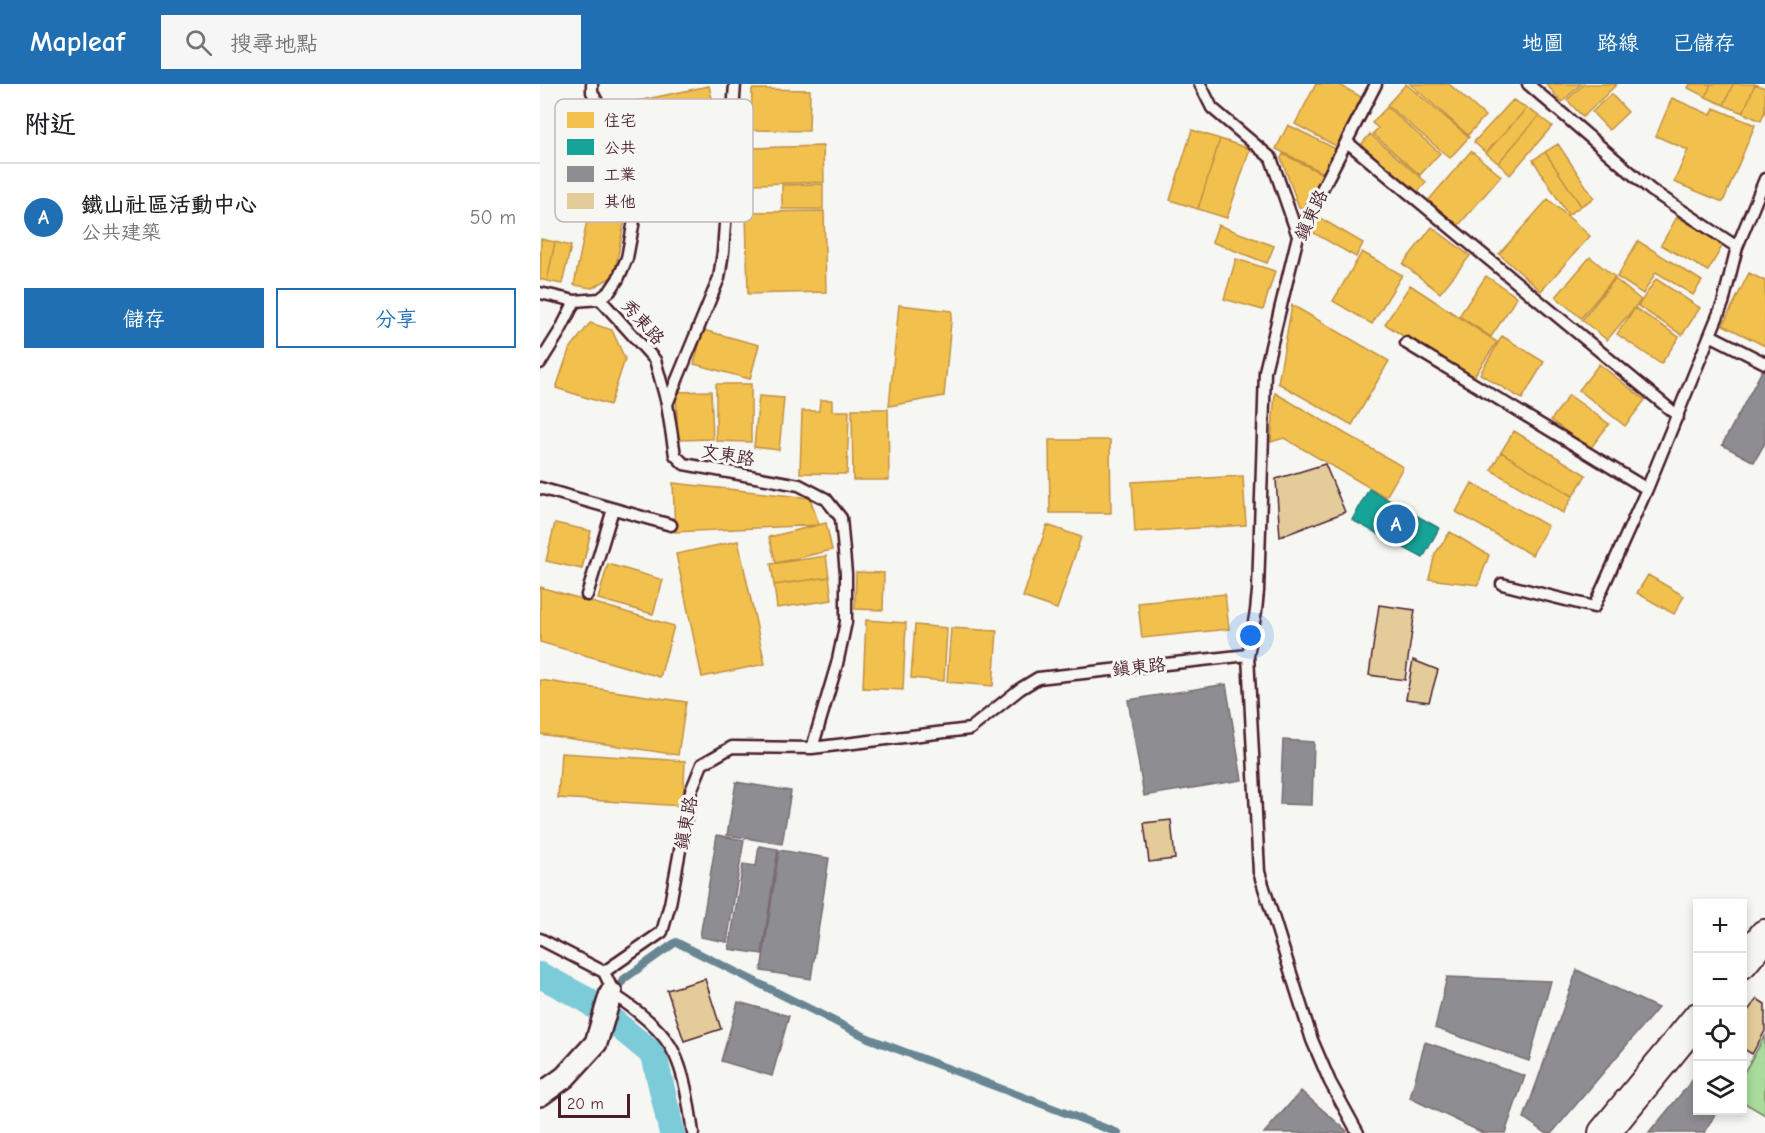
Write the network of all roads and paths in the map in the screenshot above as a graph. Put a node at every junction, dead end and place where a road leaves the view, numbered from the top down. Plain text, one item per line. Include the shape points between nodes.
1 (592, 84) edge
2 (735, 84) edge
3 (1200, 84) edge
4 (1376, 84) edge
5 (1528, 84) edge
6 (596, 99) edge
7 (734, 99) edge
8 (1347, 141) junction
9 (1765, 179) edge
10 (634, 222) edge
11 (725, 222) edge
12 (1298, 236) junction
13 (1737, 247) junction
14 (540, 293) edge
15 (600, 300) junction
16 (575, 301) junction
17 (1710, 335) junction
18 (1406, 343) dead end
19 (540, 363) edge
20 (1765, 363) edge
21 (667, 404) junction
22 (1678, 416) junction
23 (540, 488) edge
24 (1647, 489) junction
25 (614, 509) junction
26 (671, 525) dead end
27 (1502, 584) dead end
28 (587, 596) dead end
29 (1248, 655) junction
30 (812, 747) junction
31 (1765, 935) edge
32 (540, 939) edge
33 (1747, 958) edge
34 (604, 972) junction
35 (611, 993) junction
36 (1693, 1024) edge
37 (540, 1095) edge
38 (693, 1133) edge
39 (1358, 1133) edge
40 (1604, 1133) edge

1 - 6 lane, 秀東路
2 - 7 lane
3 - 12 lane via 1212,108 1271,158
4 - 8 lane, 鎮東路
5 - 13 lane via 1652,190
8 - 12 lane, 鎮東路
8 - 22 lane
9 - 13 lane
10 - 15 lane, 秀東路 via 627,258 618,279
11 - 21 lane via 719,278
12 - 29 lane, 鎮東路 via 1265,371 1258,591
13 - 17 lane via 1723,303
14 - 16 lane, 秀東路
15 - 16 lane, 秀東路
15 - 21 lane, 秀東路 via 656,360
16 - 19 lane
17 - 20 lane
17 - 22 lane
18 - 24 lane
21 - 30 lane, 文東路 via 675,455 684,464 799,485 826,499 841,518 846,622
22 - 24 lane
23 - 25 lane
24 - 27 lane via 1594,607
25 - 26 lane
25 - 28 lane
29 - 30 lane, 鎮東路 via 1038,678 970,729
29 - 39 lane via 1259,872 1312,1040
30 - 34 lane, 鎮東路 via 732,747 702,764 691,791 662,932
31 - 33 main road
32 - 34 lane
34 - 35 lane
35 - 37 street via 596,1043 565,1077
35 - 38 lane via 649,1020 675,1053 688,1095
36 - 40 main road

